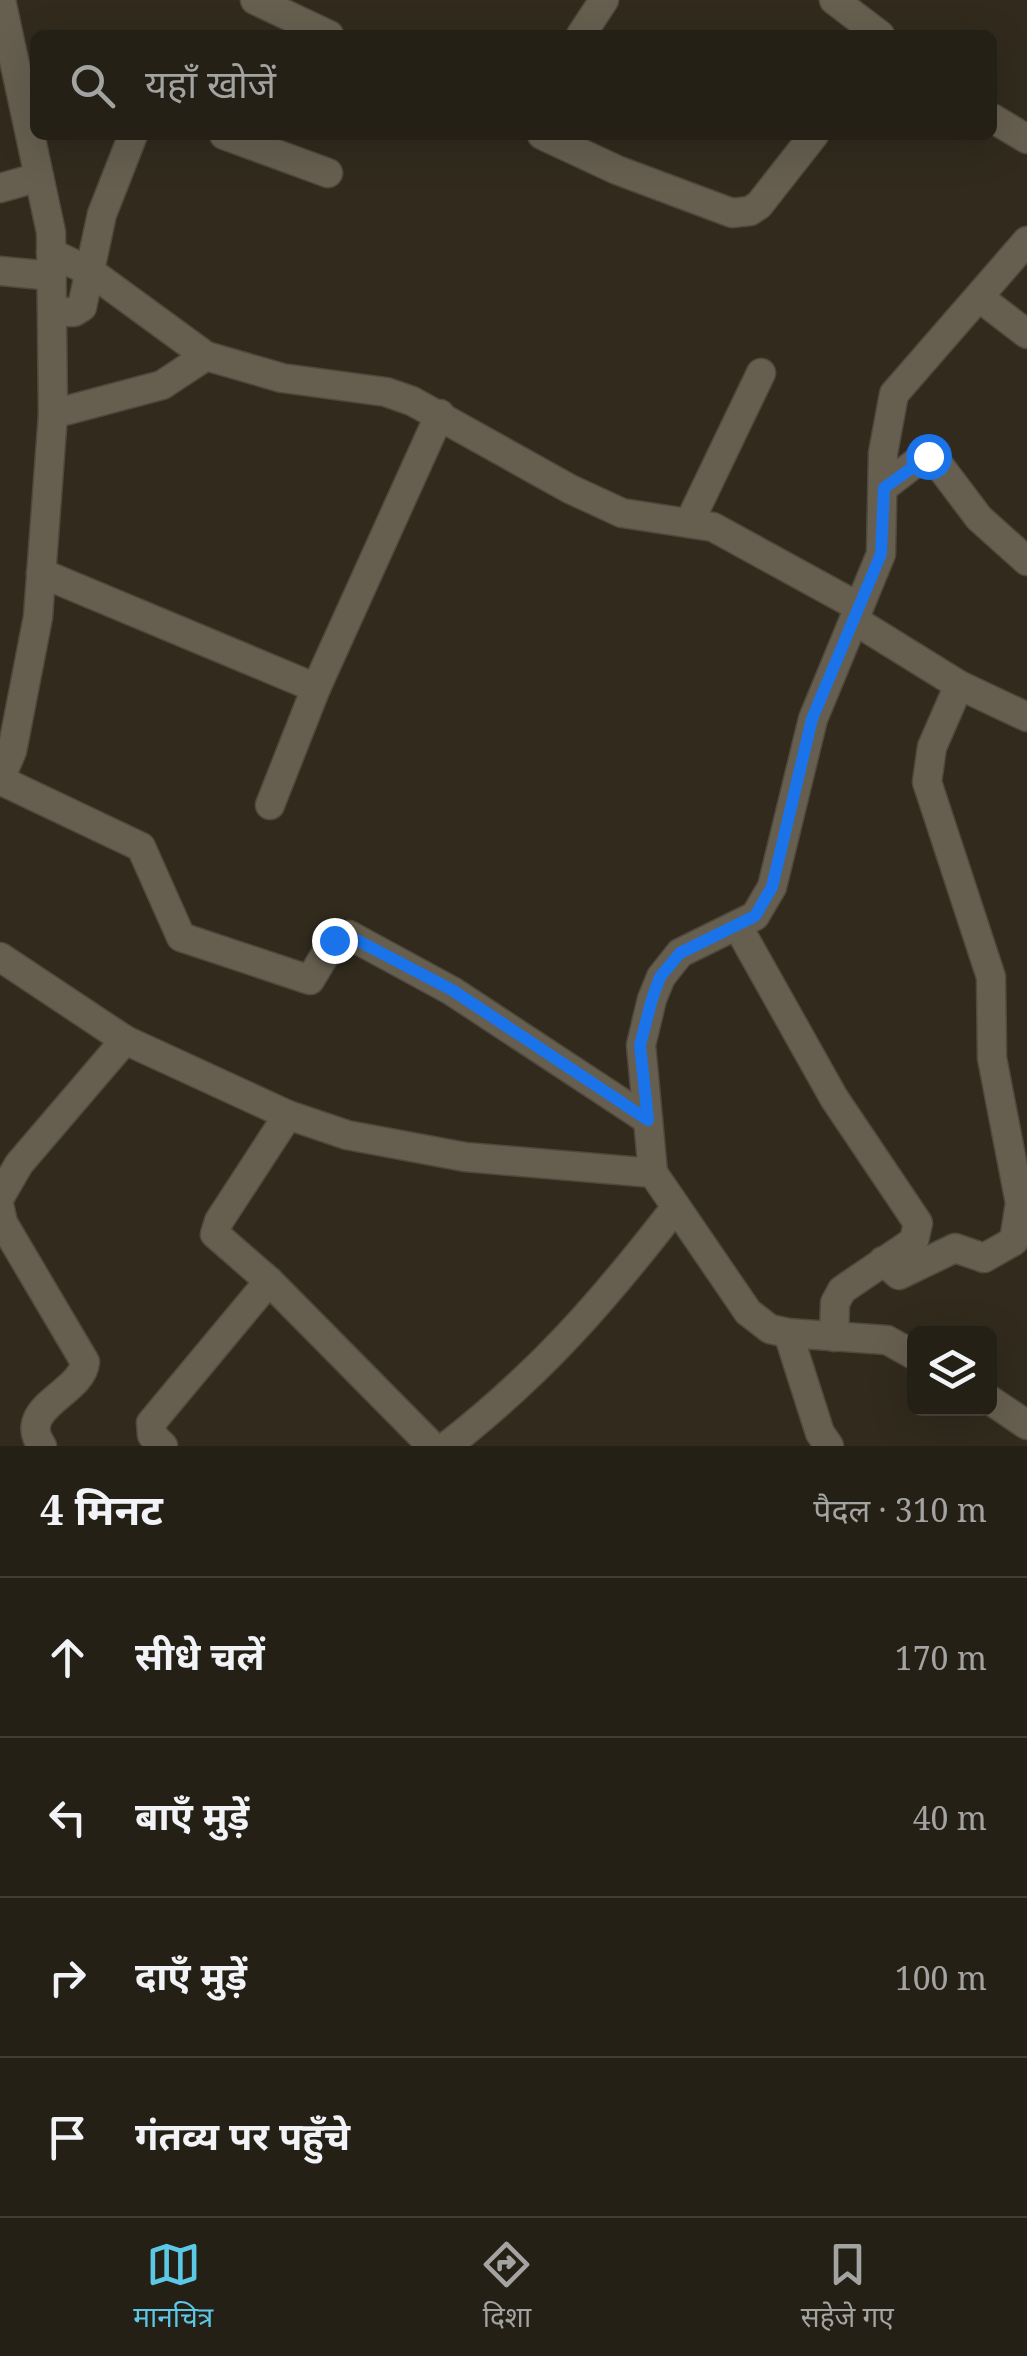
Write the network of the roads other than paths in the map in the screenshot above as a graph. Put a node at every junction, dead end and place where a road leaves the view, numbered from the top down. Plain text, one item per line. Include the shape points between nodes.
1 (1, 0) edge
2 (255, 0) edge
3 (604, 0) edge
4 (834, 0) edge
5 (318, 30) edge
6 (584, 30) edge
7 (873, 30) edge
8 (997, 121) edge
9 (30, 134) edge
10 (1027, 139) edge
11 (31, 140) edge
12 (131, 140) edge
13 (238, 140) edge
14 (553, 140) edge
15 (810, 140) edge
16 (328, 173) dead end
17 (39, 176) junction
18 (0, 188) edge
19 (1027, 241) edge
20 (52, 264) junction
21 (0, 271) edge
22 (92, 272) junction
23 (980, 298) junction
24 (53, 312) junction
25 (1027, 334) edge
26 (206, 356) junction
27 (760, 372) dead end
28 (53, 414) junction
29 (440, 414) junction
30 (884, 488) junction
31 (689, 522) junction
32 (1027, 561) edge
33 (41, 573) junction
34 (857, 613) junction
35 (959, 685) junction
36 (316, 688) junction
37 (1027, 717) edge
38 (0, 780) edge
39 (270, 806) dead end
40 (737, 925) junction
41 (0, 958) edge
42 (125, 1040) junction
43 (288, 1116) junction
44 (648, 1120) junction
45 (653, 1173) junction
46 (0, 1197) edge
47 (676, 1207) junction
48 (0, 1209) edge
49 (883, 1260) junction
50 (270, 1281) junction
51 (788, 1334) junction
52 (834, 1336) junction
53 (907, 1351) edge
54 (997, 1405) edge
55 (1027, 1426) edge
56 (817, 1442) edge
57 (42, 1446) edge
58 (163, 1446) edge
59 (432, 1446) edge
60 (447, 1446) edge

1 - 9 street
2 - 5 street
3 - 6 street
4 - 7 street
8 - 10 street
11 - 17 street
12 - 22 street via 102,214
13 - 16 street
14 - 15 street via 732,213 759,205
17 - 18 street
17 - 20 street
19 - 23 street
20 - 21 street
20 - 22 street
20 - 24 street
22 - 24 street via 82,306
22 - 26 street
23 - 25 street
23 - 30 street via 894,394
24 - 28 street
26 - 28 street via 162,385
26 - 29 street via 307,383 386,392
27 - 31 street
28 - 33 street
29 - 31 street via 622,513
29 - 36 street
30 - 32 street via 923,457 933,457 979,518
30 - 34 street via 881,554
31 - 34 street via 728,533
33 - 36 street
33 - 38 street via 12,751
34 - 35 street
34 - 40 street via 812,719 772,887 755,916
35 - 37 street
35 - 49 street via 932,747 927,782 991,976 992,1058 1020,1224 1014,1241 984,1258 955,1248 898,1275
36 - 39 street
38 - 44 street via 141,847 181,937 310,980 334,940 349,936 452,990
40 - 44 street via 680,953 660,977 640,1045
40 - 49 street via 834,1098 918,1223 914,1241
41 - 42 street
42 - 43 street
42 - 46 street via 19,1164
43 - 45 street via 416,1150
43 - 50 street via 216,1229
44 - 45 street
45 - 47 street
47 - 51 street via 748,1312
47 - 60 street via 598,1309 514,1394
48 - 57 street via 2,1223 86,1362 82,1377 41,1410 36,1430
49 - 52 street via 842,1290
50 - 58 street via 151,1423 152,1436
50 - 59 street
51 - 52 street
51 - 56 street
52 - 53 street via 887,1340
54 - 55 street

